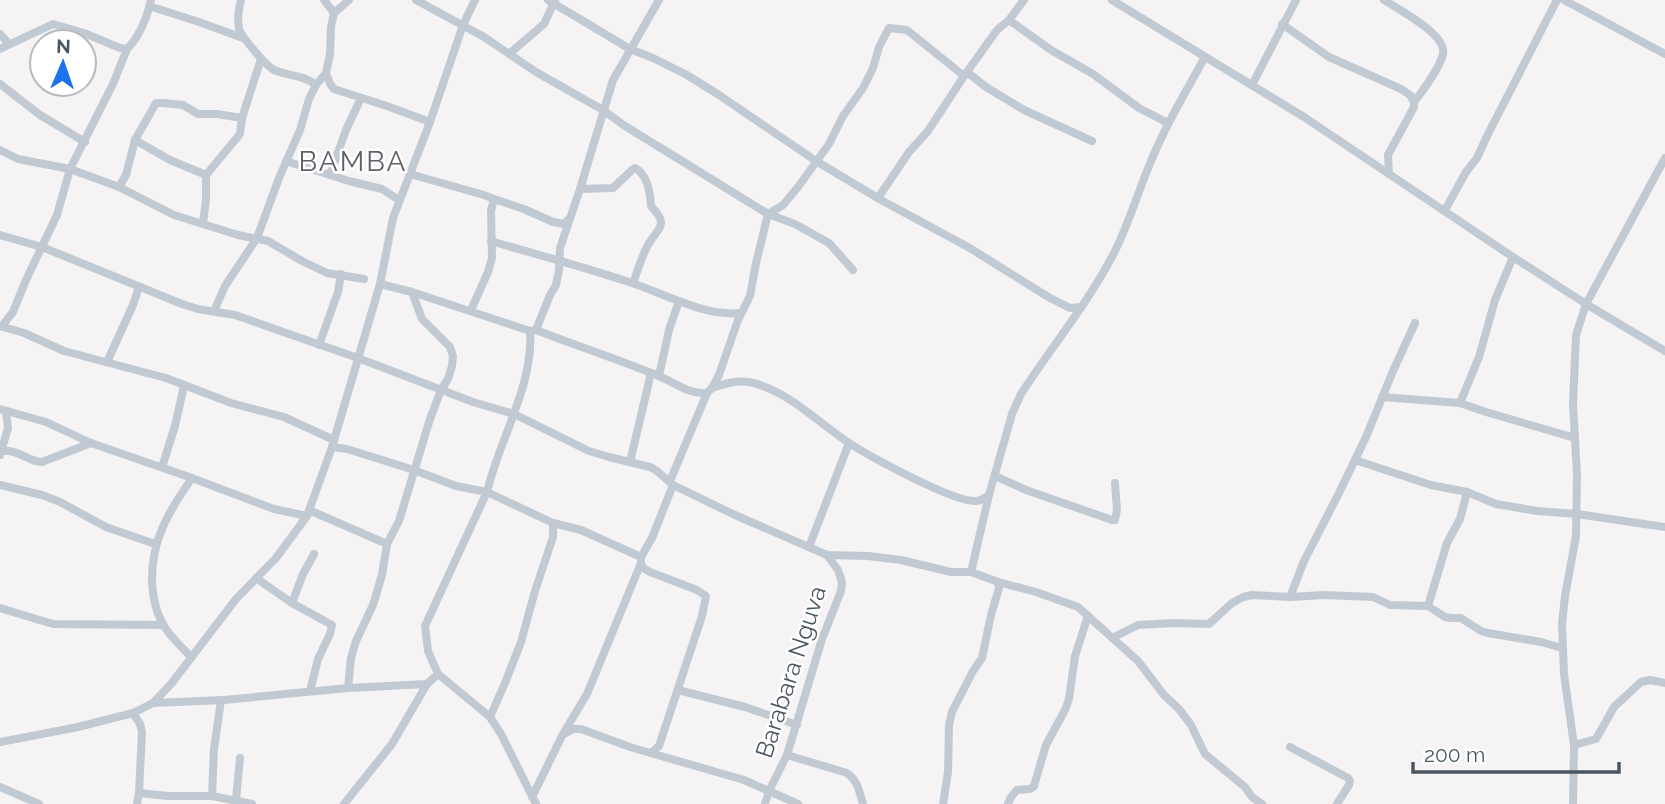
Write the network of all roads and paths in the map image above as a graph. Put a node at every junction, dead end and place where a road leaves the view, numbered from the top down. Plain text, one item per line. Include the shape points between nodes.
1 (241, 0) edge
2 (324, 0) edge
3 (349, 0) edge
4 (416, 0) edge
5 (475, 0) edge
6 (659, 0) edge
7 (1024, 0) edge
8 (1112, 0) edge
9 (1296, 0) edge
10 (1384, 0) edge
11 (1557, 0) edge
12 (1564, 0) edge
13 (552, 1) edge
14 (150, 3) edge
15 (334, 13) junction
16 (1009, 20) junction
17 (1282, 24) junction
18 (463, 25) junction
19 (0, 34) edge
20 (246, 39) junction
21 (9, 44) junction
22 (0, 49) edge
23 (127, 49) junction
24 (630, 49) junction
25 (509, 54) junction
26 (1665, 54) edge
27 (1205, 57) junction
28 (261, 59) junction
29 (326, 73) junction
30 (965, 74) junction
31 (0, 84) edge
32 (316, 85) junction
33 (1252, 85) junction
34 (361, 98) junction
35 (1414, 102) junction
36 (603, 110) junction
37 (242, 118) junction
38 (430, 122) junction
39 (1168, 123) junction
40 (135, 140) junction
41 (1092, 141) dead end
42 (85, 142) junction
43 (0, 150) edge
44 (1665, 158) edge
45 (1387, 159) junction
46 (286, 161) junction
47 (816, 162) junction
48 (1374, 164) junction
49 (70, 169) junction
50 (410, 174) junction
51 (1389, 174) junction
52 (206, 175) junction
53 (330, 175) junction
54 (119, 187) junction
55 (580, 189) junction
56 (878, 198) junction
57 (494, 199) junction
58 (399, 200) junction
59 (1445, 210) junction
60 (768, 214) junction
61 (571, 217) junction
62 (203, 223) junction
63 (0, 235) edge
64 (257, 238) junction
65 (491, 241) junction
66 (42, 247) junction
67 (1513, 257) junction
68 (560, 260) junction
69 (853, 270) dead end
70 (341, 274) junction
71 (364, 279) dead end
72 (633, 283) junction
73 (380, 284) junction
74 (139, 287) junction
75 (412, 292) junction
76 (679, 301) junction
77 (1586, 304) junction
78 (471, 310) junction
79 (1076, 310) junction
80 (214, 311) junction
81 (741, 313) junction
82 (1415, 323) dead end
83 (1, 326) edge
84 (533, 331) junction
85 (319, 345) junction
86 (1665, 351) edge
87 (358, 358) junction
88 (107, 362) junction
89 (655, 374) junction
90 (184, 386) junction
91 (441, 390) junction
92 (710, 391) junction
93 (1382, 397) junction
94 (1460, 403) junction
95 (3, 410) edge
96 (513, 414) junction
97 (1575, 438) junction
98 (91, 443) junction
99 (333, 443) junction
100 (849, 443) junction
101 (0, 452) edge
102 (1355, 460) junction
103 (630, 461) junction
104 (162, 467) junction
105 (414, 470) junction
106 (995, 476) junction
107 (192, 478) junction
108 (671, 483) junction
109 (1115, 483) dead end
110 (0, 485) edge
111 (487, 492) junction
112 (1467, 492) junction
113 (989, 495) junction
114 (308, 513) junction
115 (1577, 514) junction
116 (553, 523) junction
117 (1665, 527) edge
118 (156, 544) junction
119 (387, 544) junction
120 (809, 547) junction
121 (314, 554) dead end
122 (827, 555) junction
123 (641, 560) junction
124 (971, 572) junction
125 (256, 578) junction
126 (998, 582) junction
127 (1290, 597) junction
128 (292, 603) junction
129 (1429, 606) junction
130 (0, 608) edge
131 (1088, 616) junction
132 (163, 625) junction
133 (1112, 638) junction
134 (1562, 648) junction
135 (191, 657) junction
136 (438, 674) junction
137 (1665, 683) edge
138 (427, 684) junction
139 (348, 688) junction
140 (678, 690) junction
141 (310, 691) junction
142 (221, 700) junction
143 (153, 703) junction
144 (133, 713) junction
145 (490, 717) junction
146 (797, 725) junction
147 (563, 734) junction
148 (0, 741) edge
149 (1574, 745) junction
150 (659, 746) junction
151 (1290, 747) dead end
152 (651, 753) junction
153 (787, 755) junction
154 (662, 756) junction
155 (240, 758) dead end
156 (0, 787) edge
157 (769, 791) junction
158 (139, 793) junction
159 (212, 796) junction
160 (236, 800) junction
161 (534, 800) edge
162 (39, 804) edge
163 (137, 804) edge
164 (252, 804) edge
165 (344, 804) edge
166 (765, 804) edge
167 (798, 804) edge
168 (863, 804) edge
169 (943, 804) edge
170 (1008, 804) edge
171 (1262, 804) edge
172 (1337, 804) edge
173 (1573, 804) edge

1 - 20 street via 239,30
2 - 15 street
3 - 15 street
4 - 18 street
5 - 18 street
6 - 24 street
7 - 16 street
8 - 27 street
9 - 17 street
10 - 35 street via 1433,32 1442,45 1440,61
11 - 59 street via 1478,158
12 - 26 street
13 - 24 street
13 - 25 street via 544,24
14 - 20 street
14 - 23 street
15 - 29 street
16 - 30 street
16 - 39 street
17 - 33 street
17 - 35 street via 1329,57 1401,89
18 - 25 street
18 - 38 street
19 - 21 street
20 - 28 street
21 - 22 street
21 - 23 street via 53,24
23 - 42 street
24 - 36 street
24 - 47 street via 687,75
25 - 36 street
27 - 33 street
27 - 39 street
28 - 32 street via 273,69
28 - 37 street
29 - 32 street
29 - 34 street via 334,89
30 - 41 street via 1024,110
30 - 47 street via 906,30 890,28 863,88
30 - 56 street
31 - 42 street
32 - 46 street
33 - 48 street
34 - 38 street
34 - 53 street
35 - 45 street
36 - 55 street
36 - 60 street
37 - 40 street via 198,114 183,105 156,103
37 - 52 street via 240,134
38 - 50 street
39 - 79 street via 1126,228 1098,282
40 - 52 street
40 - 54 street
42 - 49 street
43 - 49 street via 18,159
44 - 77 street
45 - 48 street
45 - 51 street
46 - 53 street
46 - 64 street
47 - 56 street
47 - 60 street via 783,205
48 - 51 street
49 - 54 street
49 - 66 street
50 - 57 street
50 - 58 street
51 - 59 street
52 - 62 street
53 - 58 street via 382,189
54 - 62 street via 174,215
55 - 61 street
55 - 72 street via 613,188 633,169 642,173 661,223
56 - 79 street
57 - 61 street via 553,222 564,224
57 - 65 street
58 - 73 street
59 - 67 street
60 - 69 street via 829,243
60 - 81 street via 750,296
61 - 68 street
62 - 64 street
63 - 66 street
64 - 70 street via 327,272
64 - 80 street
65 - 68 street
65 - 78 street via 488,272
66 - 74 street
66 - 83 street via 13,312
67 - 77 street
67 - 94 street
68 - 72 street
68 - 84 street via 556,285
70 - 71 street
70 - 85 street
72 - 76 street
73 - 75 street
73 - 87 street
74 - 80 street
74 - 88 street
75 - 78 street
75 - 91 street via 422,319 453,356
76 - 81 street
76 - 89 street
77 - 86 street
77 - 97 street via 1574,354
78 - 84 street
79 - 106 street via 1021,394
80 - 85 street
81 - 92 street
82 - 93 street
83 - 88 street
84 - 89 street
84 - 96 street
85 - 87 street
87 - 91 street
87 - 99 street
88 - 90 street
89 - 92 street via 695,392
89 - 103 street
90 - 99 street via 293,420
90 - 104 street
91 - 96 street
91 - 105 street
92 - 100 street via 732,382 760,385 790,399
92 - 108 street
93 - 94 street
93 - 102 street
94 - 97 street
95 - 98 street via 46,422
95 - 101 street via 9,424
96 - 103 street via 589,451
96 - 111 street
97 - 115 street
98 - 101 street via 42,462 13,451
98 - 104 street
99 - 105 street
99 - 114 street
100 - 113 street via 947,494 974,501
100 - 120 street
102 - 112 street
102 - 127 street
103 - 108 street via 650,467
104 - 107 street
105 - 111 street
105 - 119 street
106 - 109 street via 1112,520 1117,510
106 - 113 street
107 - 114 street via 274,509
107 - 118 street via 164,521
108 - 120 street
108 - 123 street
110 - 118 street via 42,495 106,527
111 - 116 street
111 - 136 street via 425,625 428,651
112 - 115 street via 1496,504
112 - 129 street
113 - 124 street
114 - 119 street
114 - 125 street
115 - 117 street
115 - 134 street
116 - 123 street via 581,530
116 - 145 street via 553,537 521,642
118 - 132 street via 153,600
119 - 139 street via 373,605 351,659
120 - 122 street
121 - 128 street
122 - 124 street via 879,557
122 - 146 street, Barabara Nguva via 838,570 841,591
123 - 140 street via 650,572 706,596
123 - 147 street via 587,694
124 - 126 street
125 - 128 street
125 - 135 street
126 - 131 street via 1060,599
126 - 169 street via 982,659 952,712
127 - 129 street via 1373,597 1390,604
127 - 133 street via 1243,597 1209,624 1138,625
128 - 141 street via 333,627
129 - 134 street via 1481,631
130 - 132 street via 54,624
131 - 133 street
131 - 170 street via 1075,656 1069,699 1046,745 1034,786 1017,790
132 - 135 street
133 - 171 street via 1179,709 1205,754
134 - 149 street
135 - 143 street
136 - 138 street
136 - 145 street
137 - 149 street via 1641,682 1614,707 1596,739
138 - 139 street
138 - 165 street via 392,744
139 - 141 street
140 - 146 street
140 - 150 street
141 - 142 street
142 - 143 street
142 - 159 street
143 - 144 street
144 - 148 street
144 - 158 street via 142,732
145 - 161 street
146 - 153 street, Barabara Nguva
147 - 152 street via 581,729
147 - 161 street
149 - 173 street
150 - 152 street
150 - 154 street
151 - 172 street via 1348,778 1349,785
152 - 154 street
153 - 157 street, Barabara Nguva
153 - 168 street via 847,773 858,784
154 - 157 street
155 - 160 street
156 - 162 street
157 - 166 street, Barabara Nguva
157 - 167 street
158 - 159 street
158 - 163 street
159 - 160 street
160 - 164 street

